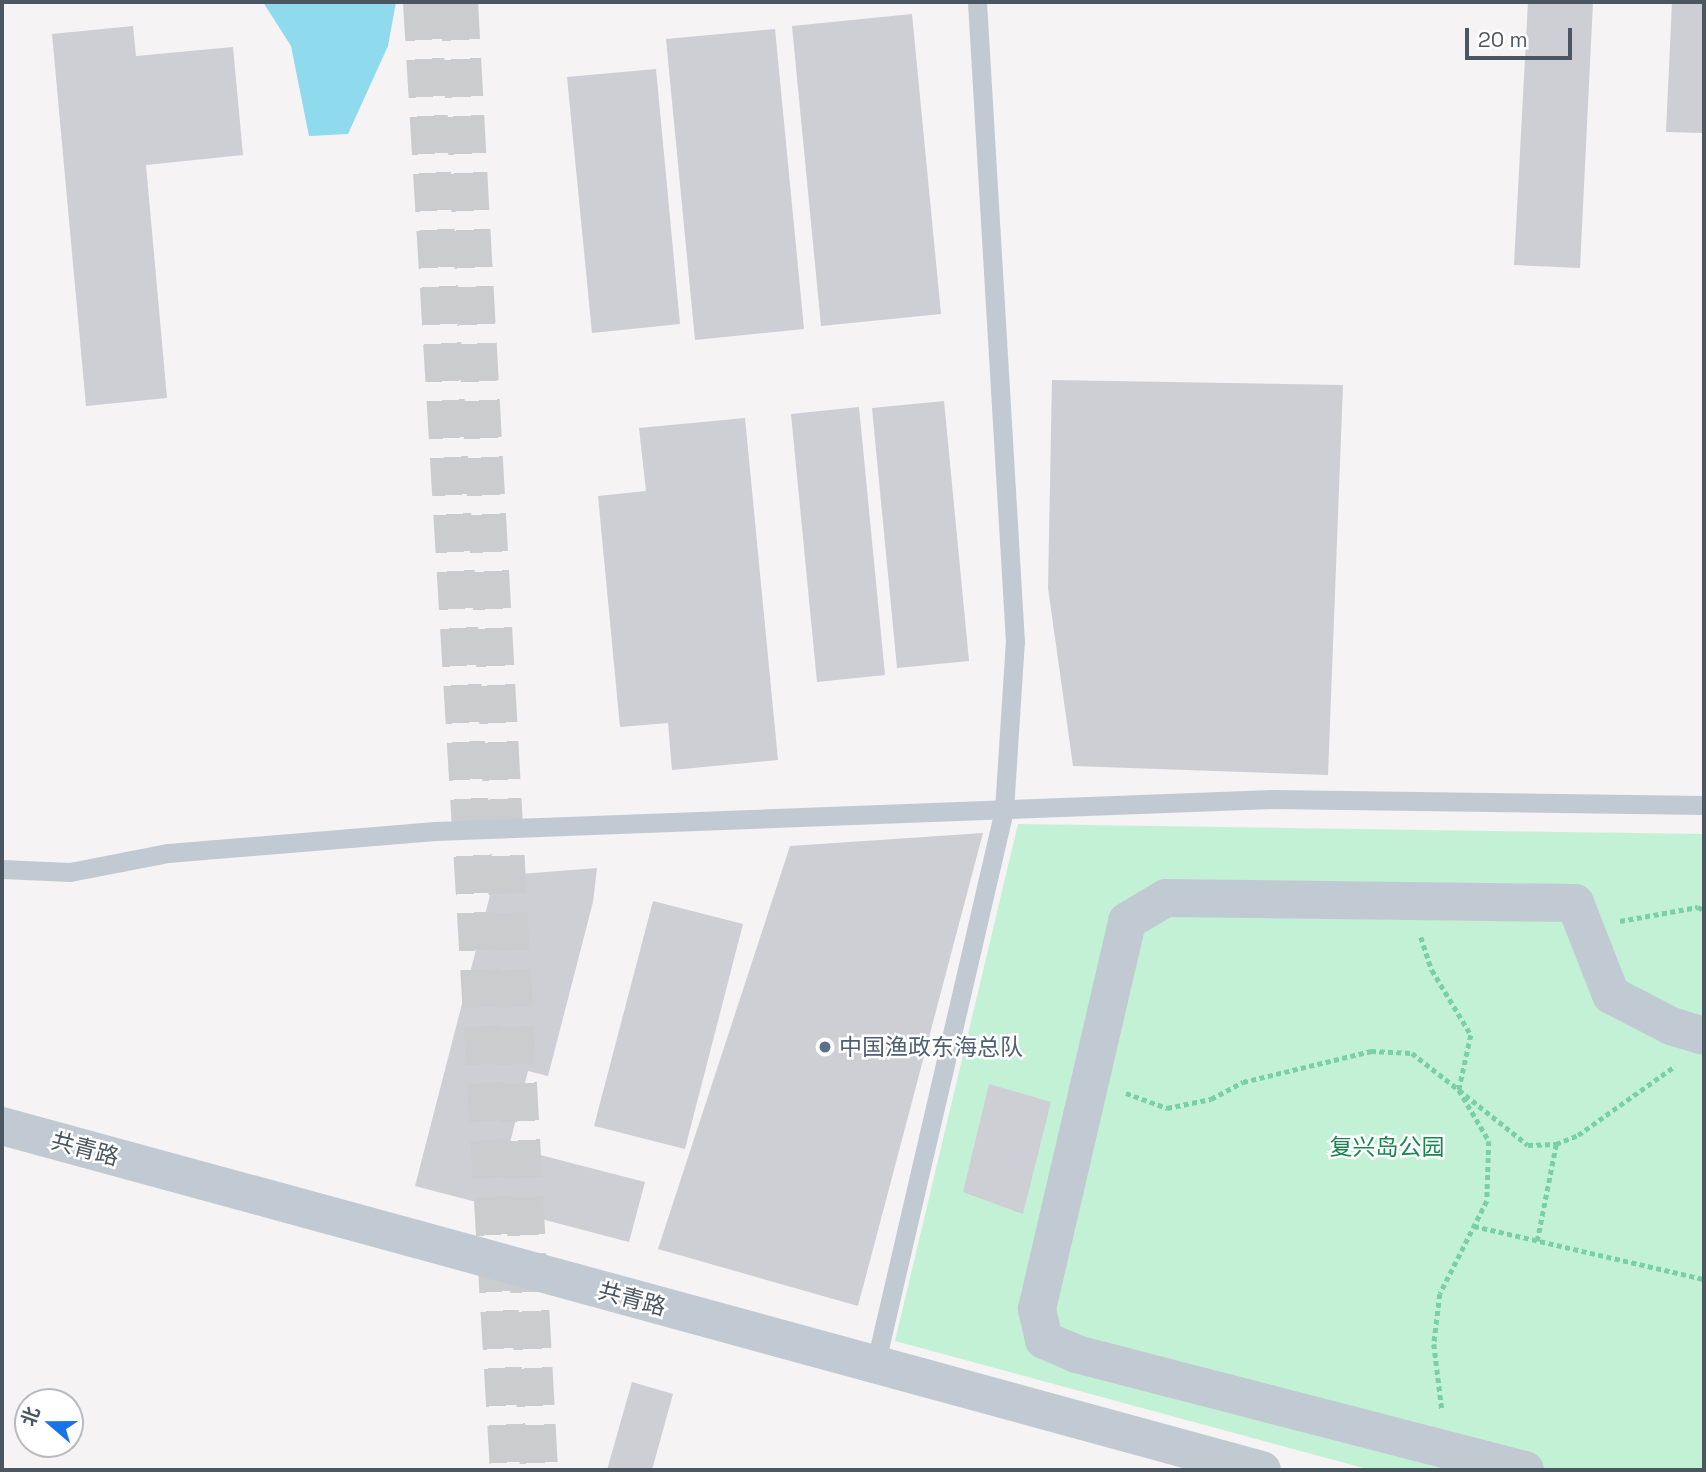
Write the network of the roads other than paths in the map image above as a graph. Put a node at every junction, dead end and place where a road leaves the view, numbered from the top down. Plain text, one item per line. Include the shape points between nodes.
1 (977, 2) edge
2 (1704, 804) edge
3 (1004, 810) junction
4 (2, 869) edge
5 (1692, 1049) edge
6 (2, 1126) edge
7 (875, 1366) junction
8 (1262, 1470) edge
9 (1525, 1470) edge

1 - 3 lane via 1015,642
2 - 3 lane via 1272,799
3 - 4 lane via 435,831 168,853 70,872
3 - 7 lane
5 - 9 street via 1671,1026 1611,995 1575,903 1166,898 1127,921 1037,1309 1044,1339 1077,1354
6 - 7 street, 共青路
7 - 8 street, 共青路

